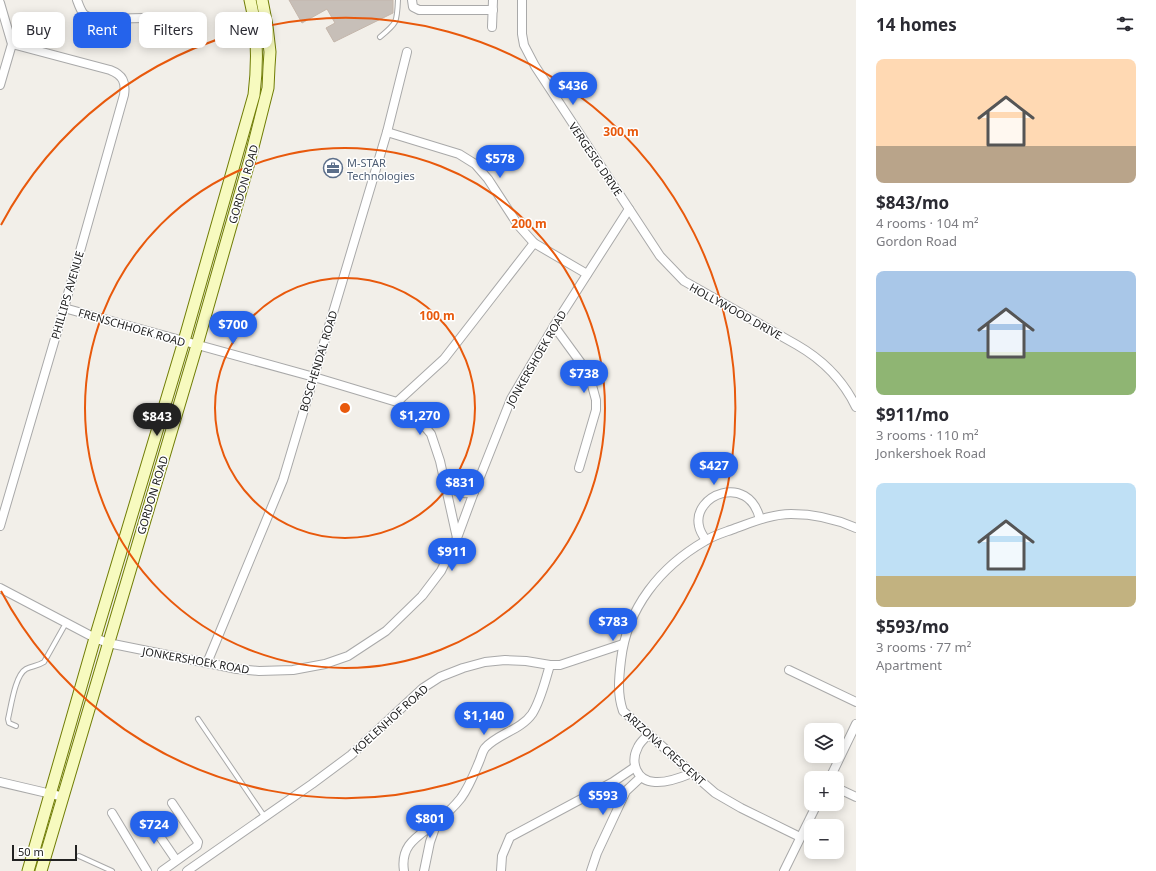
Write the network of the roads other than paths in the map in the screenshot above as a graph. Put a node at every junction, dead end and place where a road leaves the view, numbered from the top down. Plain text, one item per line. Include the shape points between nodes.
1 (78, 0) edge
2 (250, 0) edge
3 (262, 0) edge
4 (398, 0) edge
5 (412, 0) edge
6 (493, 0) edge
7 (522, 0) edge
8 (0, 3) edge
9 (493, 10) junction
10 (139, 18) edge
11 (492, 27) dead end
12 (380, 37) dead end
13 (12, 44) joint
14 (27, 48) edge
15 (407, 52) dead end
16 (257, 66) junction
17 (270, 67) junction
18 (0, 85) edge
19 (387, 132) junction
20 (629, 209) junction
21 (534, 243) junction
22 (587, 274) junction
23 (64, 308) junction
24 (554, 326) junction
25 (184, 341) junction
26 (197, 345) junction
27 (314, 377) junction
28 (397, 402) junction
29 (855, 404) edge
30 (579, 468) dead end
31 (442, 471) junction
32 (474, 492) junction
33 (760, 519) junction
34 (853, 525) edge
35 (0, 526) edge
36 (457, 538) junction
37 (706, 540) junction
38 (0, 588) edge
39 (66, 623) junction
40 (95, 638) junction
41 (108, 643) junction
42 (623, 644) junction
43 (206, 663) junction
44 (550, 665) junction
45 (789, 670) dead end
46 (856, 702) edge
47 (198, 719) dead end
48 (856, 724) edge
49 (16, 726) dead end
50 (648, 735) junction
51 (635, 767) junction
52 (833, 771) edge
53 (692, 774) junction
54 (641, 777) junction
55 (0, 782) edge
56 (844, 792) edge
57 (50, 793) junction
58 (64, 797) junction
59 (856, 798) edge
60 (172, 803) dead end
61 (813, 811) edge
62 (112, 813) dead end
63 (264, 816) junction
64 (148, 819) dead end
65 (437, 822) junction
66 (800, 837) junction
67 (79, 856) dead end
68 (176, 860) junction
69 (28, 871) edge
70 (41, 871) edge
71 (112, 871) edge
72 (147, 871) edge
73 (162, 871) edge
74 (187, 871) edge
75 (404, 871) edge
76 (424, 871) edge
77 (501, 871) edge
78 (591, 871) edge
79 (784, 871) edge

1 - 10 street via 81,11 88,18
2 - 16 street, GORDON ROAD via 257,37
3 - 17 street, GORDON ROAD
4 - 12 lane via 395,25
5 - 9 street via 413,7 418,10
6 - 9 street
7 - 20 street, VERGESIG DRIVE via 524,45 542,78
8 - 13 street
9 - 11 street
13 - 18 street
14 - 23 street, PHILLIPS AVENUE via 110,70 121,76 124,81 124,95
15 - 19 street, BOSCHENDAL ROAD
16 - 17 street
16 - 25 street, GORDON ROAD via 254,94
17 - 26 street, GORDON ROAD via 268,88 250,159
19 - 21 street via 468,158 488,179 518,225
19 - 27 street, BOSCHENDAL ROAD
20 - 22 street, JONKERSHOEK ROAD
20 - 29 street, HOLLYWOOD DRIVE via 660,256 684,281 815,357 845,386
21 - 22 street
21 - 28 street via 444,359
22 - 24 street, JONKERSHOEK ROAD
23 - 25 street, FRENSCHHOEK ROAD
23 - 35 street, PHILLIPS AVENUE
24 - 30 street via 590,378 596,400 596,410
24 - 32 street, JONKERSHOEK ROAD via 510,399
25 - 26 street, FRENSCHHOEK ROAD
25 - 40 street, GORDON ROAD
26 - 27 street, FRENSCHHOEK ROAD
26 - 41 street, GORDON ROAD
27 - 28 street, FRENSCHHOEK ROAD
27 - 43 street, BOSCHENDAL ROAD via 283,480
28 - 31 street, FRENSCHHOEK ROAD via 414,414 431,434
31 - 32 street via 454,490 464,494
31 - 36 street, FRENSCHHOEK ROAD
32 - 36 street, JONKERSHOEK ROAD
33 - 34 street, ARIZONA CRESCENT via 797,514
33 - 37 street, ARIZONA CRESCENT
33 - 37 street via 756,506 744,494 733,492 719,495 700,511 699,527
36 - 43 street, JONKERSHOEK ROAD via 441,571 422,596 386,630 348,656 325,664 293,670 259,671
37 - 42 street, ARIZONA CRESCENT via 681,558 652,585 638,604
38 - 39 street, JONKERSHOEK ROAD
39 - 40 street, JONKERSHOEK ROAD
39 - 49 lane via 44,662 26,669 19,677 8,719 9,723
40 - 41 street, JONKERSHOEK ROAD
40 - 57 street, GORDON ROAD
41 - 43 street, JONKERSHOEK ROAD
41 - 58 street, GORDON ROAD
42 - 44 street, KOELENHOF ROAD via 560,665
42 - 50 street, ARIZONA CRESCENT via 618,692 620,702 623,711
44 - 63 street, KOELENHOF ROAD via 505,660 485,662 440,677 423,688 351,755
44 - 65 street via 532,713 486,748 465,791
45 - 46 street
47 - 63 lane
48 - 52 street
50 - 51 street via 638,747
50 - 53 street, ARIZONA CRESCENT
51 - 54 street
51 - 77 street via 613,782 510,837 502,856
53 - 54 street via 665,781 647,781
53 - 66 street, ARIZONA CRESCENT via 715,793
54 - 78 street via 626,791
55 - 57 street
56 - 59 street
57 - 58 street
57 - 69 street, GORDON ROAD
58 - 70 street, GORDON ROAD
60 - 68 street via 198,842 197,846
61 - 66 street
62 - 72 street
63 - 74 street, KOELENHOF ROAD
64 - 68 street
65 - 75 street via 415,837 408,846
65 - 76 street
66 - 79 street
67 - 71 lane
68 - 73 street

